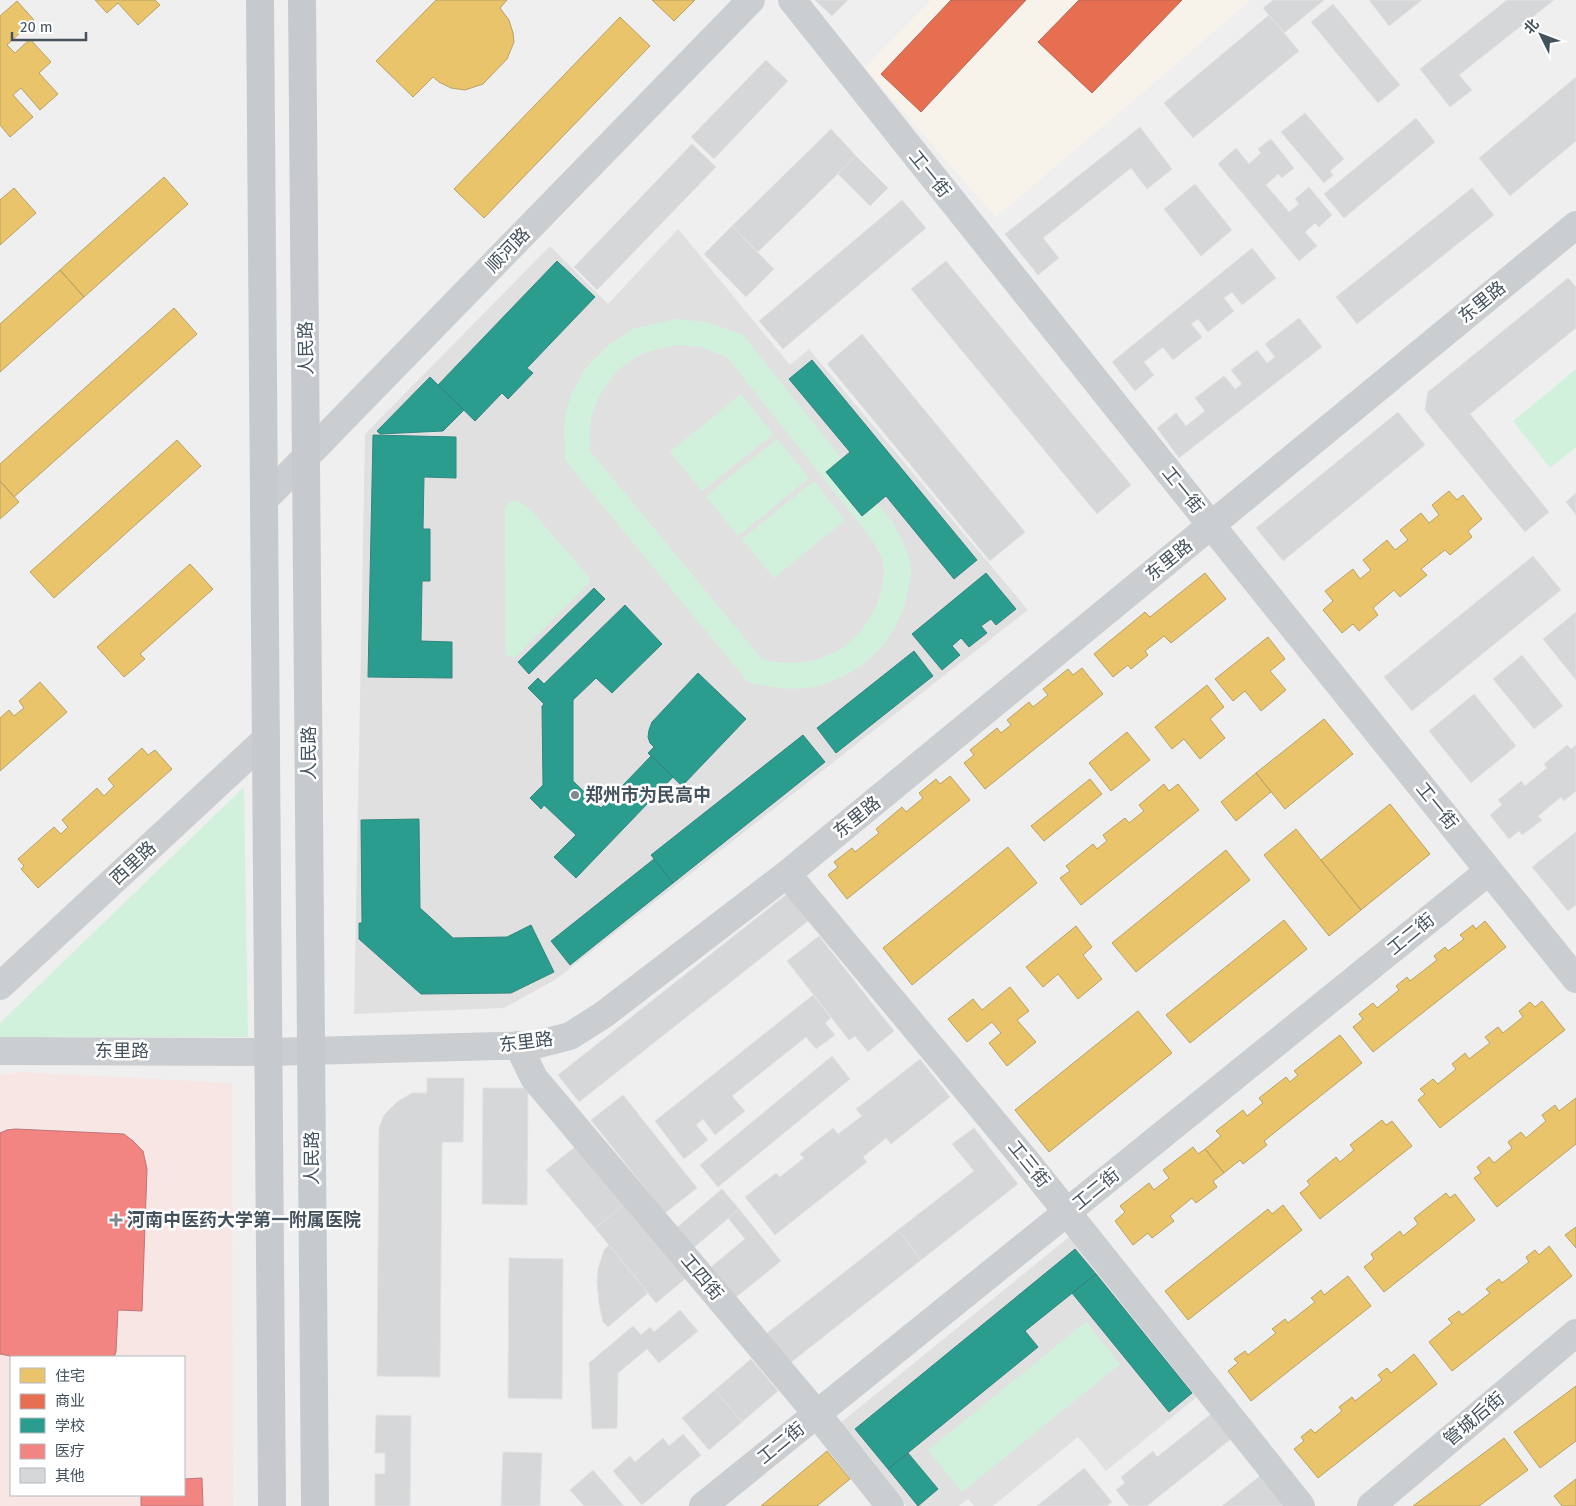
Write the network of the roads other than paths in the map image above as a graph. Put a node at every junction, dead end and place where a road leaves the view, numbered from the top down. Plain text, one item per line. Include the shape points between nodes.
1 (260, 0) edge
2 (302, 0) edge
3 (751, 0) edge
4 (792, 0) edge
5 (1576, 225) edge
6 (307, 456) junction
7 (264, 500) junction
8 (1211, 526) junction
9 (266, 739) junction
10 (1489, 871) junction
11 (787, 874) junction
12 (1576, 979) edge
13 (0, 986) edge
14 (518, 1045) junction
15 (0, 1051) edge
16 (312, 1051) junction
17 (268, 1052) junction
18 (1068, 1212) junction
19 (1576, 1333) edge
20 (817, 1414) junction
21 (272, 1506) edge
22 (315, 1506) edge
23 (703, 1506) edge
24 (890, 1506) edge
25 (1301, 1506) edge
26 (1371, 1506) edge

1 - 7 main road
2 - 6 main road, 人民路
3 - 6 street, 顺河路
4 - 8 street, 工一街
5 - 8 street, 东里路
6 - 7 street, 顺河路
6 - 16 main road, 人民路
7 - 9 main road
8 - 10 street, 工一街
8 - 11 street, 东里路
9 - 13 street, 西里路
9 - 17 main road
10 - 12 street, 工一街
10 - 18 street, 工二街
11 - 14 street, 东里路 via 587,1026 570,1036 534,1045
11 - 18 street, 工三街
14 - 16 street, 东里路
14 - 20 street, 工四街 via 534,1078
15 - 17 street, 东里路
16 - 17 street, 东里路
16 - 22 main road, 人民路
17 - 21 main road
18 - 20 street, 工二街
18 - 25 street, 工三街
19 - 26 street, 管城后街
20 - 23 street, 工二街
20 - 24 street, 工四街

